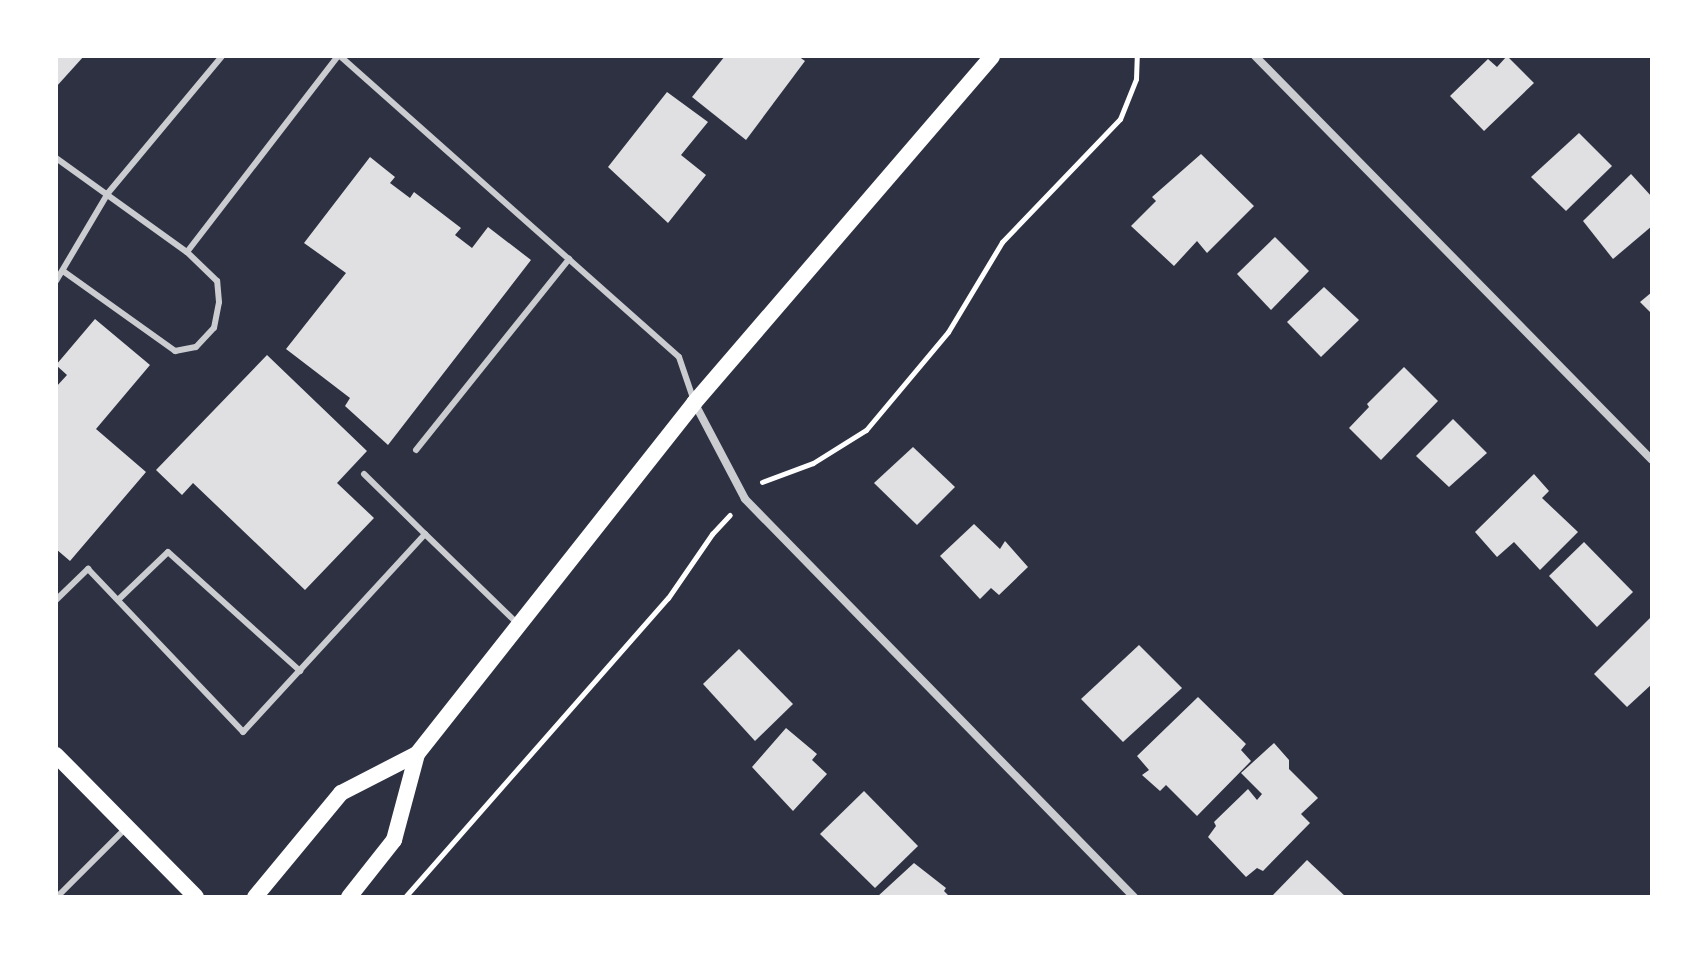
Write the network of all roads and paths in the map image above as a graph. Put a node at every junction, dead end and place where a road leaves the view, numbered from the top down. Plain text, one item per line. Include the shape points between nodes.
1 (222, 56) edge
2 (339, 56) edge
3 (992, 56) edge
4 (1137, 56) edge
5 (1255, 56) edge
6 (56, 158) edge
7 (108, 193) junction
8 (187, 252) junction
9 (569, 259) junction
10 (63, 271) junction
11 (56, 281) edge
12 (694, 403) junction
13 (416, 450) dead end
14 (1652, 460) edge
15 (364, 474) dead end
16 (759, 483) dead end
17 (425, 534) junction
18 (712, 534) dead end
19 (56, 600) edge
20 (118, 600) junction
21 (519, 625) junction
22 (300, 671) junction
23 (417, 754) junction
24 (56, 755) edge
25 (127, 826) junction
26 (57, 897) edge
27 (196, 897) edge
28 (255, 897) edge
29 (349, 897) edge
30 (405, 897) edge
31 (1134, 897) edge

1 - 7 lane
2 - 8 lane
2 - 9 lane
3 - 12 main road
4 - 16 path via 1136,79 1120,119 1002,242 948,332 866,430 813,463
5 - 14 street
6 - 7 lane
7 - 8 lane
7 - 10 lane
8 - 10 lane via 217,281 219,302 214,328 196,347 175,351
9 - 12 lane via 679,357
9 - 13 lane
10 - 11 lane
12 - 21 main road
12 - 31 street via 745,499
15 - 17 lane
17 - 21 lane
17 - 22 lane
18 - 30 path via 668,598
19 - 20 lane via 88,569
20 - 22 lane via 168,552
20 - 22 lane via 243,732
21 - 23 main road
23 - 28 main road via 341,793
23 - 29 main road via 394,840
24 - 25 main road
25 - 26 lane
25 - 27 main road

